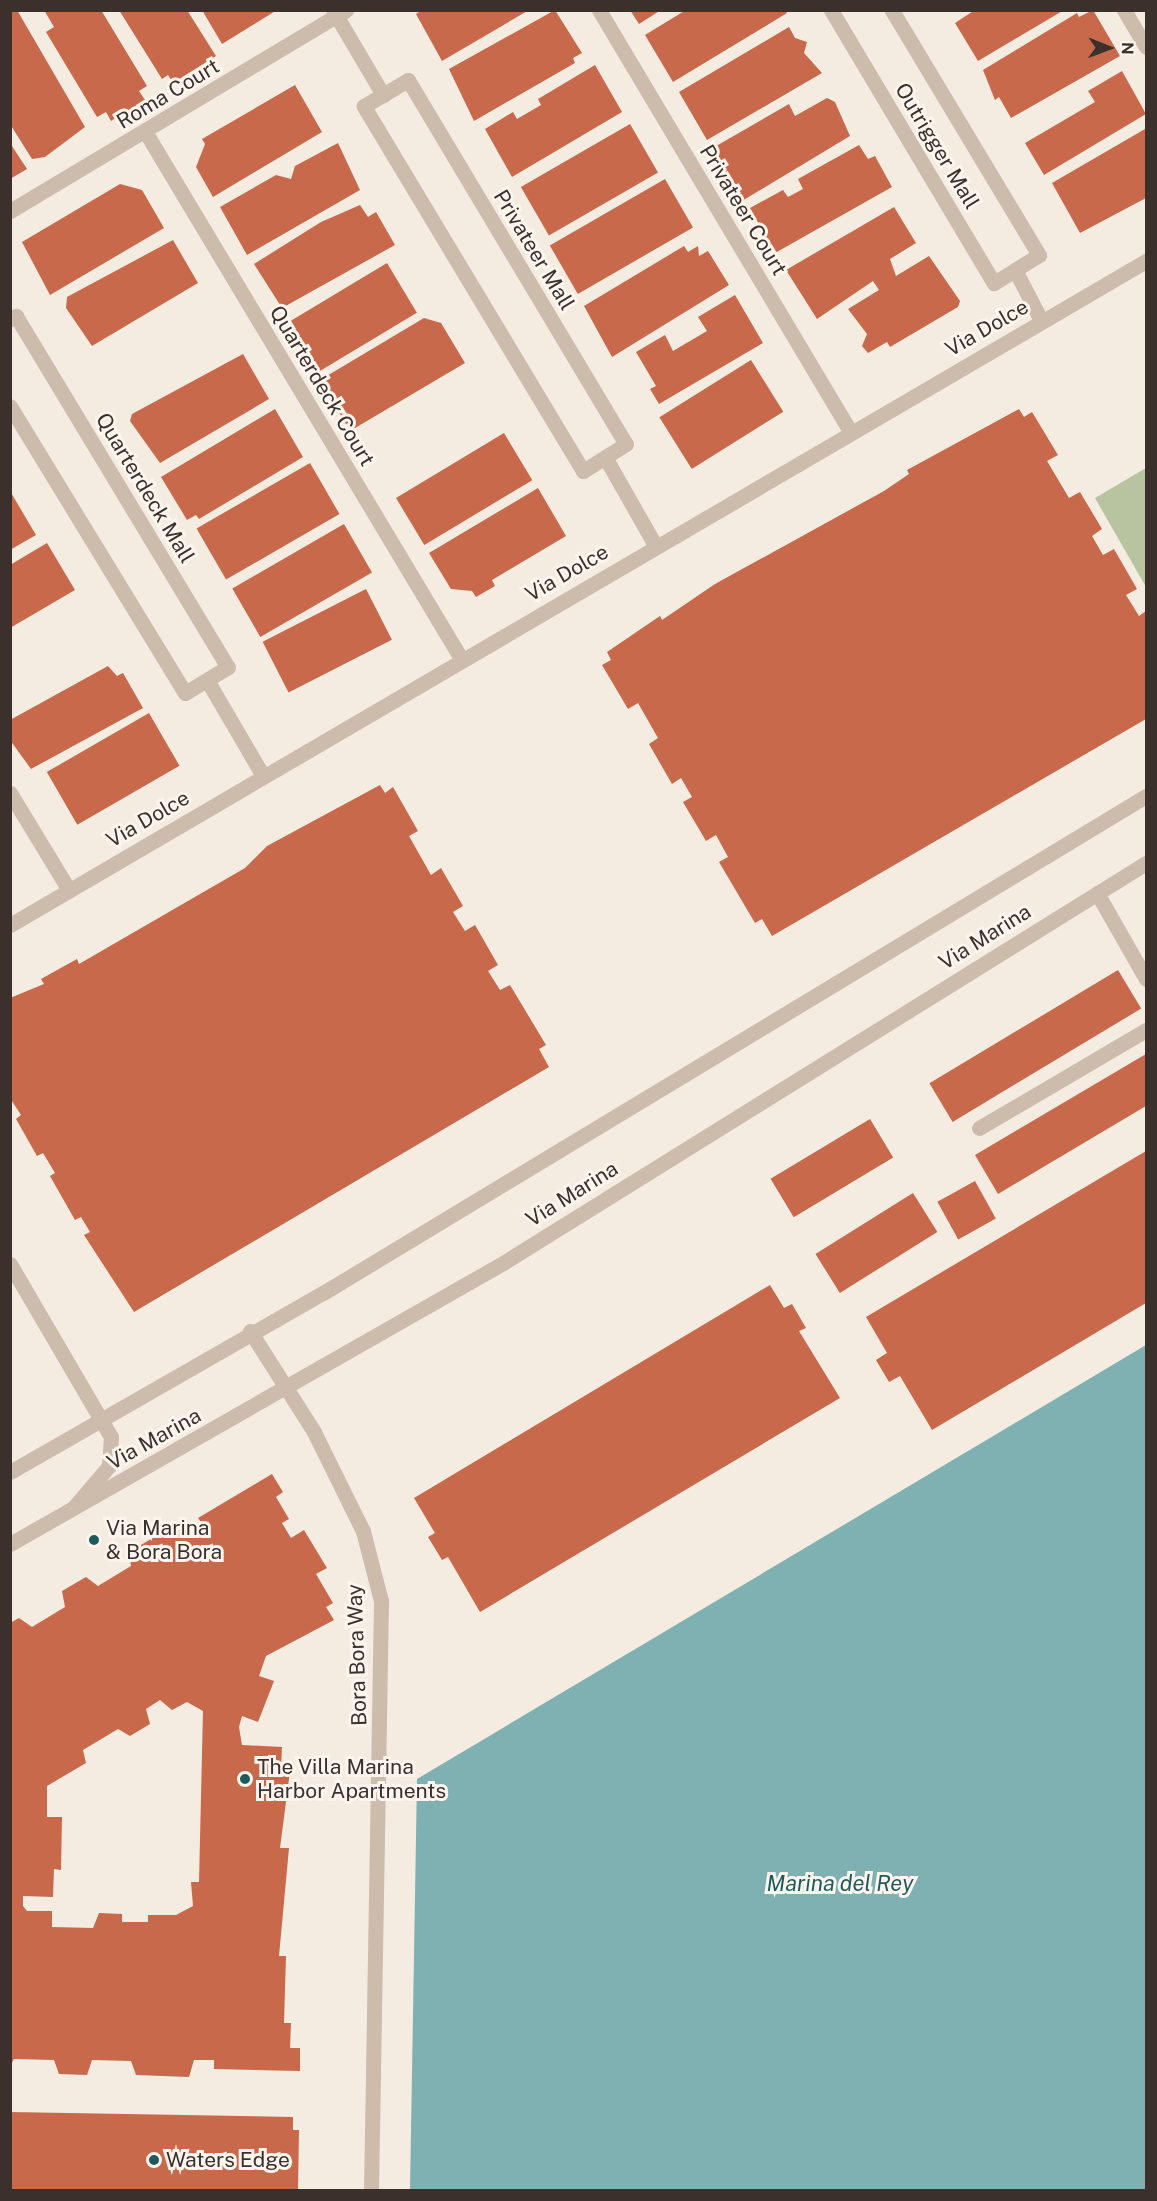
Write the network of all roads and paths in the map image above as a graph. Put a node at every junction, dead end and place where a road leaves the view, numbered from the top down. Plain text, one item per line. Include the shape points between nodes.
1 (599, 10) edge
2 (831, 10) edge
3 (892, 10) edge
4 (1125, 10) edge
5 (338, 12) edge
6 (1146, 47) edge
7 (383, 95) junction
8 (146, 134) junction
9 (10, 211) edge
10 (1146, 261) edge
11 (1015, 270) junction
12 (10, 319) edge
13 (1041, 320) junction
14 (10, 406) edge
15 (850, 431) junction
16 (605, 457) junction
17 (655, 545) junction
18 (462, 660) junction
19 (207, 680) junction
20 (263, 776) junction
21 (10, 793) edge
22 (1146, 796) edge
23 (1146, 863) edge
24 (69, 890) junction
25 (1097, 893) junction
26 (10, 925) edge
27 (1146, 979) edge
28 (1146, 1030) edge
29 (979, 1128) dead end
30 (10, 1264) edge
31 (250, 1331) junction
32 (286, 1387) junction
33 (101, 1419) junction
34 (10, 1472) edge
35 (74, 1507) junction
36 (10, 1544) edge
37 (371, 2190) edge

1 - 15 street, Privateer Court
2 - 11 street, Outrigger Mall via 994,283
3 - 11 street, Outrigger Mall via 1039,255
4 - 6 street
5 - 7 street
5 - 8 street, Roma Court
7 - 16 street, Privateer Mall via 364,106 583,471
7 - 16 street, Privateer Mall via 408,80 626,444
8 - 9 street, Roma Court
8 - 18 street, Quarterdeck Court
10 - 13 street, Via Dolce
11 - 13 street
12 - 19 street, Quarterdeck Mall via 16,316 228,667
13 - 15 street, Via Dolce
14 - 19 street, Quarterdeck Mall via 185,693
15 - 17 street, Via Dolce
16 - 17 street
17 - 18 street, Via Dolce
18 - 20 street, Via Dolce
19 - 20 street
20 - 24 street, Via Dolce
21 - 24 street
22 - 31 street, Via Marina via 322,1293
23 - 25 street, Via Marina
24 - 26 street, Via Dolce
25 - 27 street
25 - 32 street, Via Marina via 503,1263
28 - 29 street
30 - 33 street
31 - 32 street, Bora Bora Way
31 - 33 street, Via Marina
32 - 35 street, Via Marina
32 - 37 street, Bora Bora Way via 363,1531 381,1600
33 - 34 street, Via Marina
33 - 35 street via 111,1437 109,1466
35 - 36 street, Via Marina

